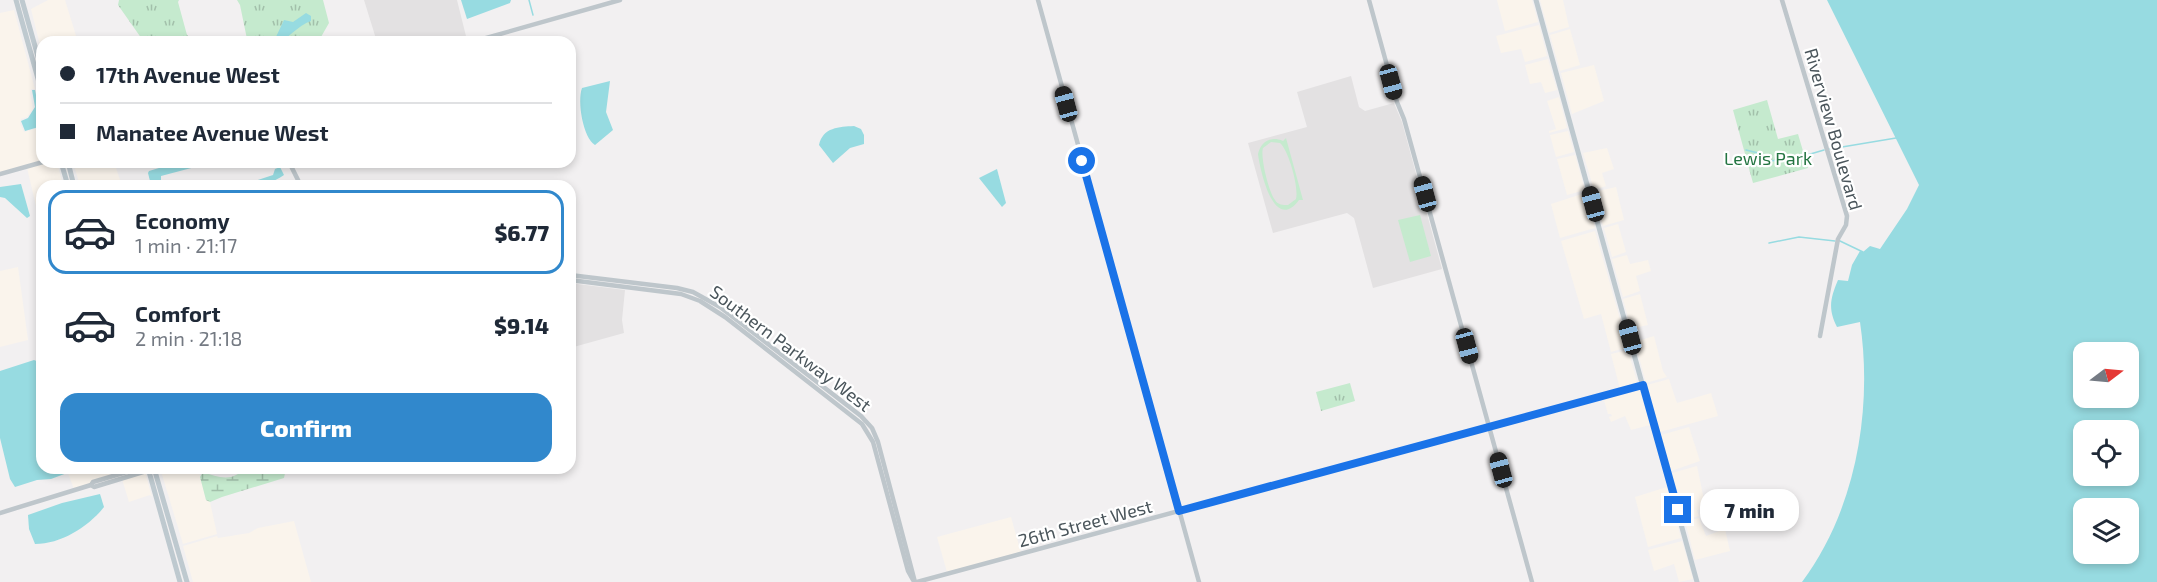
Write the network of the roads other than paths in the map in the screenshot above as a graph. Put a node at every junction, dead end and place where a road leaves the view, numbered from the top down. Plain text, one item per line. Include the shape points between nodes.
1 (620, 0) edge
2 (1038, 0) edge
3 (1369, 0) edge
4 (1536, 0) edge
5 (1782, 0) edge
6 (19, 1) edge
7 (493, 36) edge
8 (35, 45) junction
9 (36, 49) edge
10 (36, 68) edge
11 (36, 164) edge
12 (0, 174) edge
13 (576, 276) edge
14 (576, 281) edge
15 (1820, 336) dead end
16 (1643, 385) junction
17 (1489, 426) junction
18 (125, 474) edge
19 (136, 474) edge
20 (149, 474) edge
21 (149, 474) edge
22 (92, 486) junction
23 (1179, 511) junction
24 (0, 513) edge
25 (180, 582) edge
26 (187, 582) edge
27 (916, 582) edge
28 (1199, 582) edge
29 (1532, 582) edge
30 (1697, 582) edge

1 - 7 street
2 - 23 street
3 - 17 street
4 - 16 main road
5 - 15 street, Riverview Boulevard via 1847,216 1838,239
6 - 8 main road
6 - 8 main road
6 - 10 main road
8 - 9 main road
11 - 12 street
13 - 27 street, Southern Parkway West via 693,292 720,307 861,416 878,442
14 - 27 street, Southern Parkway West via 681,294 699,301 862,424 873,442 908,571
16 - 17 street, 26th Street West
16 - 30 main road
17 - 23 street, 26th Street West
17 - 29 street
18 - 22 street via 93,482
19 - 22 street
20 - 25 main road
21 - 26 main road
22 - 24 street
23 - 27 street, 26th Street West
23 - 28 street

